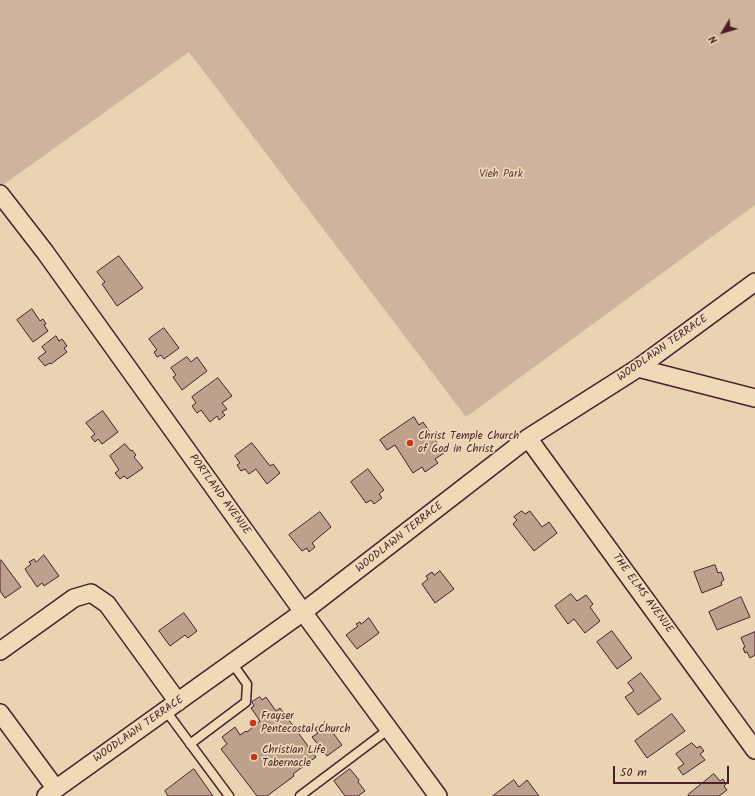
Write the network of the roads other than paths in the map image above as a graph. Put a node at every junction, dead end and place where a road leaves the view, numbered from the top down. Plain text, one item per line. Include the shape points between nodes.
1 (0, 194) edge
2 (755, 282) edge
3 (638, 368) junction
4 (755, 398) edge
5 (528, 438) junction
6 (303, 612) junction
7 (0, 651) edge
8 (232, 663) junction
9 (172, 706) junction
10 (0, 713) edge
11 (389, 730) junction
12 (190, 744) junction
13 (755, 750) edge
14 (51, 792) edge
15 (229, 796) edge
16 (300, 796) edge
17 (438, 796) edge

1 - 6 street, PORTLAND AVENUE via 45,252
2 - 3 street, WOODLAWN TERRACE
3 - 4 street
3 - 5 street, WOODLAWN TERRACE
5 - 6 street, WOODLAWN TERRACE
5 - 13 street, THE ELMS AVENUE
6 - 8 street, WOODLAWN TERRACE
6 - 11 street, PORTLAND AVENUE
7 - 9 street via 74,598 91,593 107,604
8 - 9 street, WOODLAWN TERRACE
8 - 12 lane via 246,684 246,702
9 - 12 lane
9 - 14 street, WOODLAWN TERRACE
10 - 14 street
11 - 16 lane
11 - 17 street, PORTLAND AVENUE
12 - 15 lane

